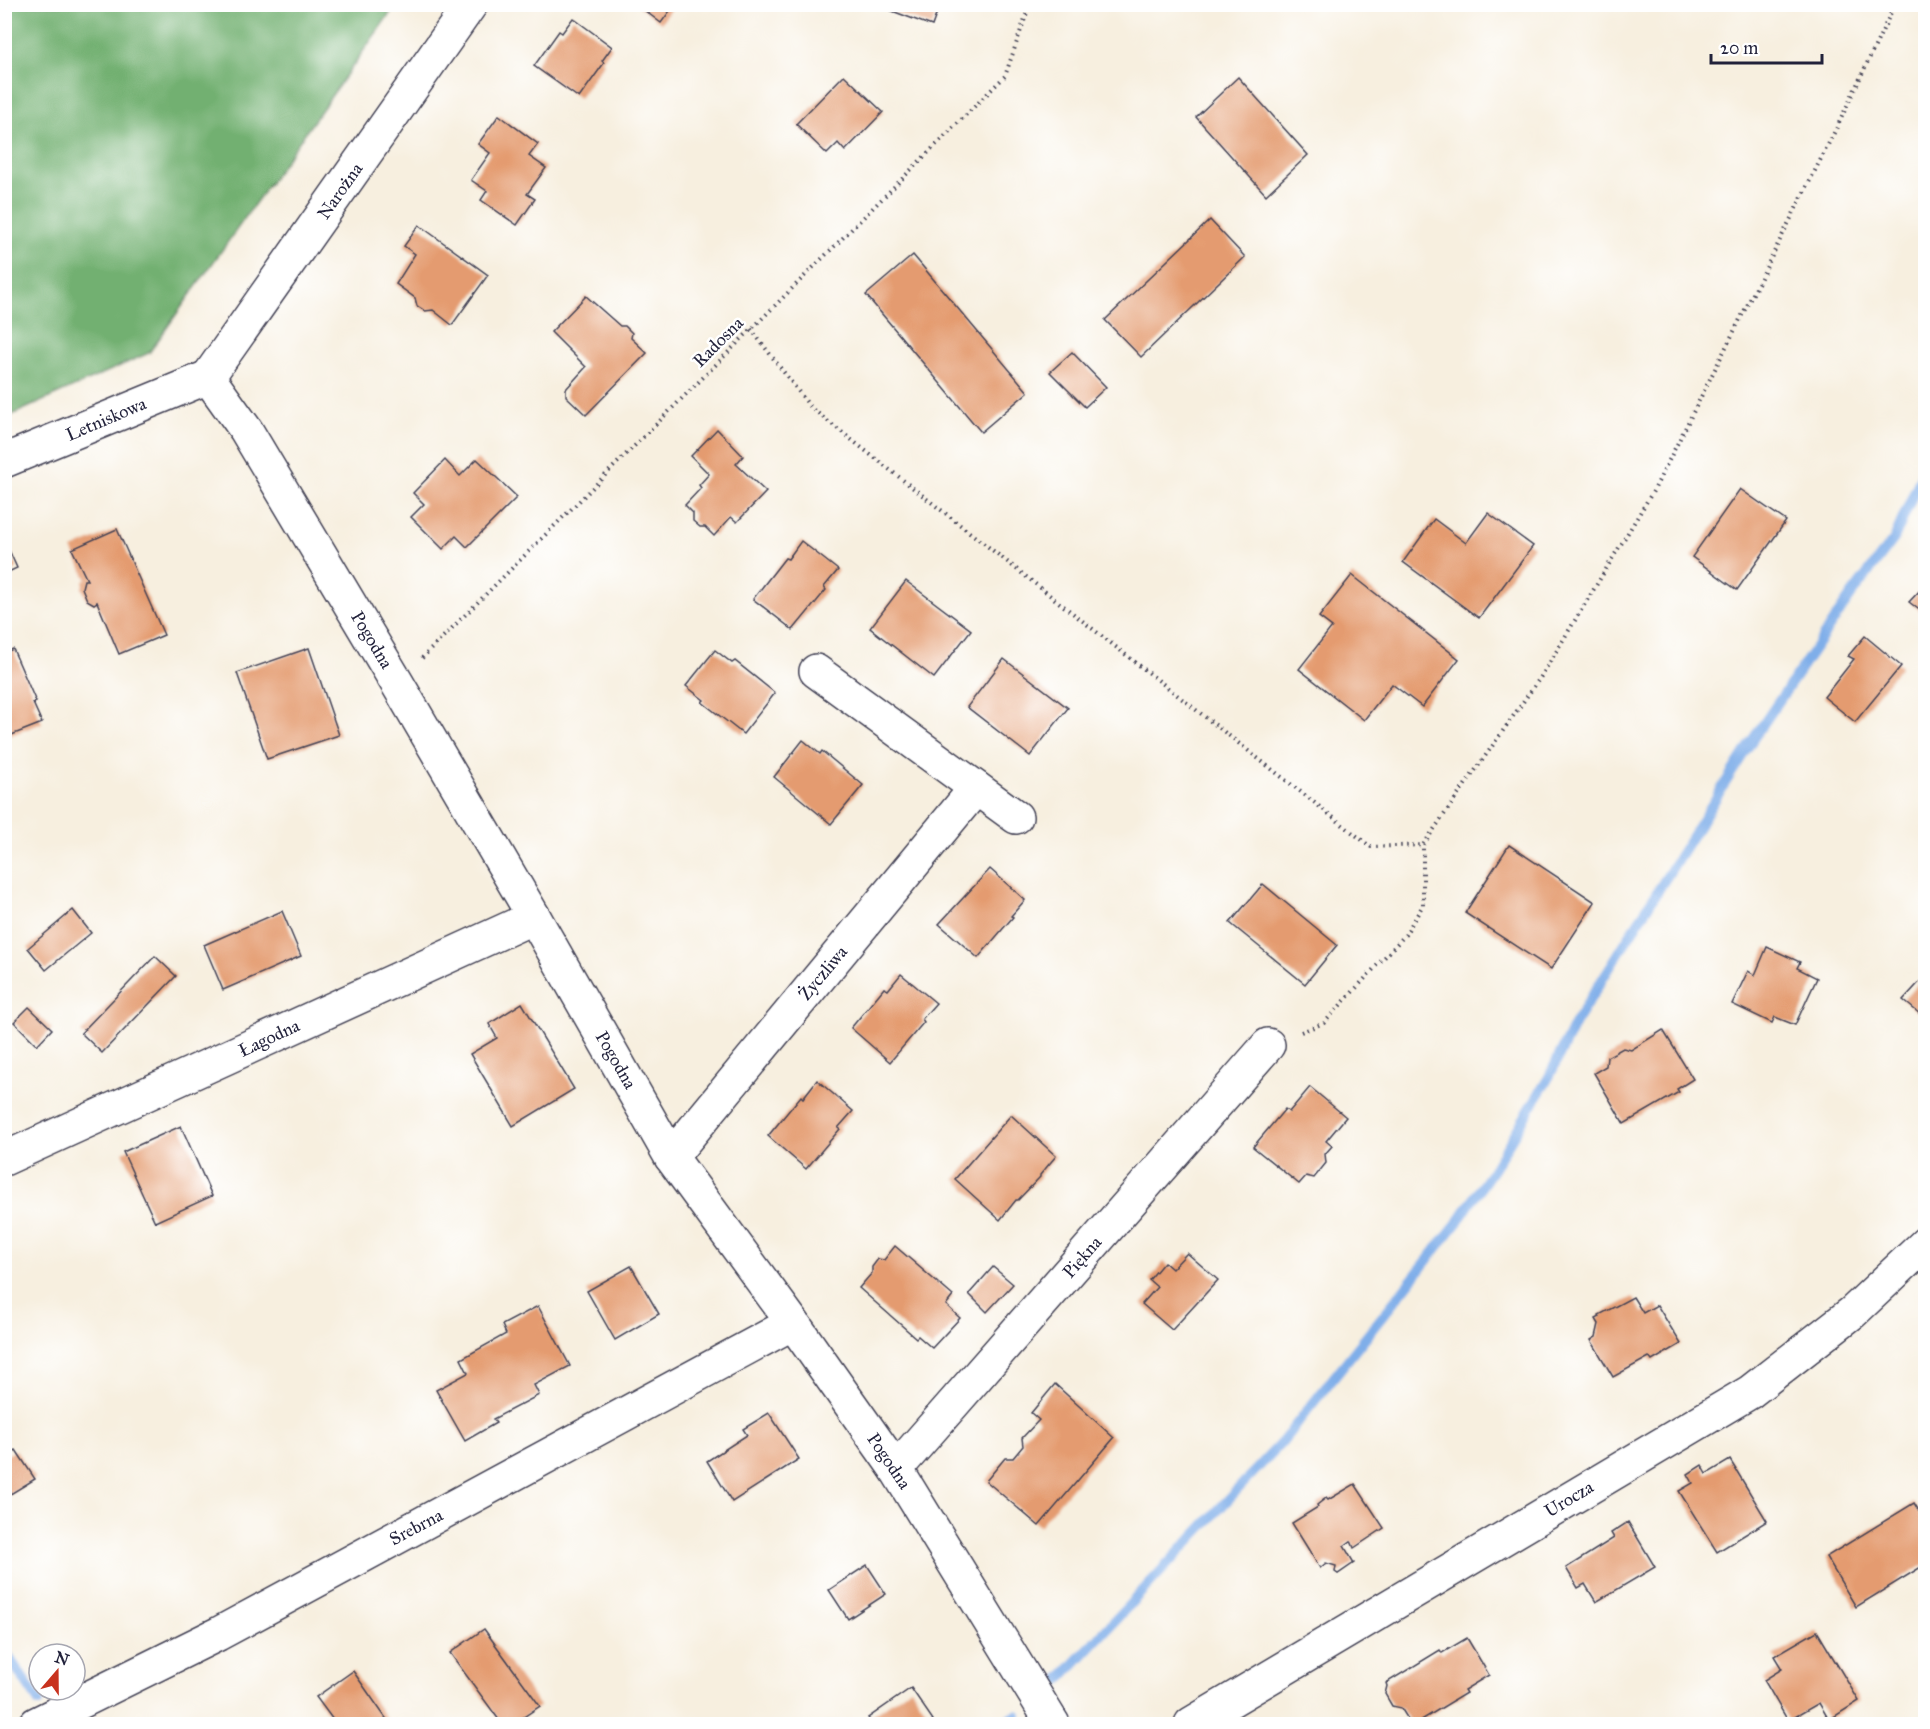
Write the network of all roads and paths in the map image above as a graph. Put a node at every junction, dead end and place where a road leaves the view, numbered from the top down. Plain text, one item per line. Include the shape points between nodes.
1 (471, 4) edge
2 (1030, 4) edge
3 (1896, 4) edge
4 (751, 329) junction
5 (208, 377) junction
6 (4, 461) edge
7 (816, 671) dead end
8 (398, 683) junction
9 (976, 788) junction
10 (1016, 817) dead end
11 (1424, 845) junction
12 (534, 917) junction
13 (1268, 1045) joint
14 (671, 1157) junction
15 (4, 1159) edge
16 (1926, 1243) edge
17 (793, 1323) junction
18 (896, 1469) junction
19 (36, 1725) edge
20 (1053, 1725) edge
21 (1191, 1725) edge

1 - 5 street, Narożna
2 - 4 path, Radosna via 1005,76
3 - 11 path via 1655,488 1542,675
4 - 8 path, Radosna
4 - 11 path via 811,408 1371,847
5 - 6 street, Letniskowa
5 - 8 street, Pogodna via 246,430
7 - 9 street
8 - 12 street, Pogodna
9 - 10 street
9 - 14 street, Życzliwa
11 - 13 path via 1423,904 1405,935 1324,1023
12 - 14 street, Pogodna
12 - 15 street, Łagodna
13 - 18 street, Piękna
14 - 17 street, Pogodna
16 - 21 street, Urocza via 1853,1312 1750,1392
17 - 18 street, Pogodna
17 - 19 street, Srebrna via 218,1634
18 - 20 street, Pogodna

